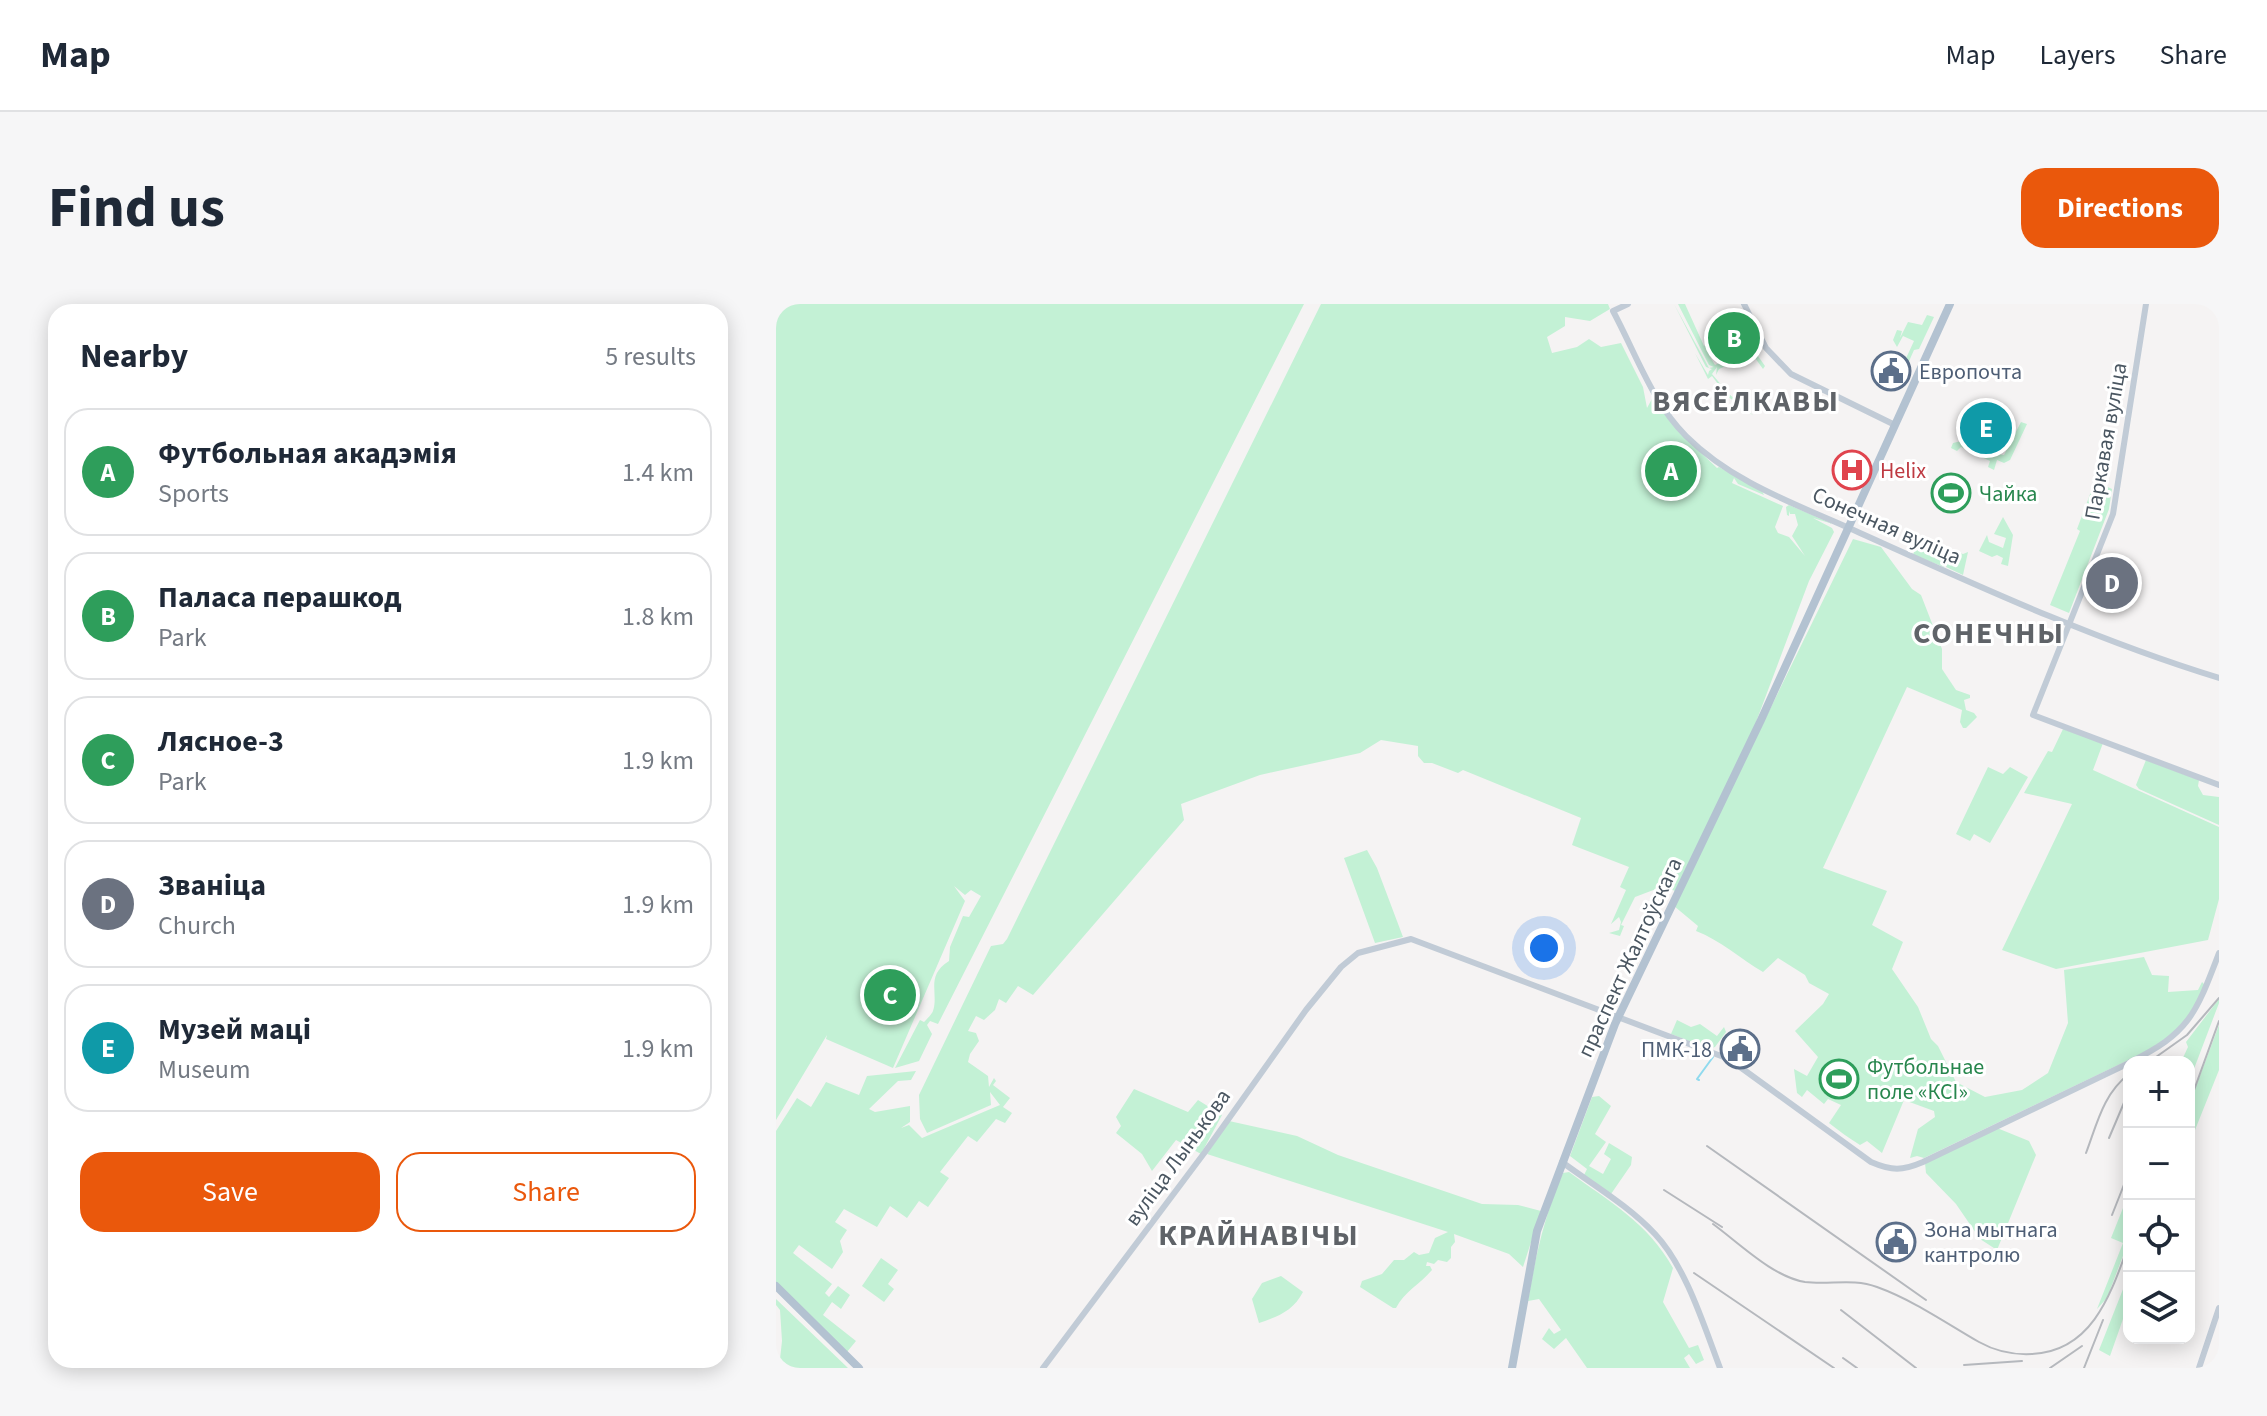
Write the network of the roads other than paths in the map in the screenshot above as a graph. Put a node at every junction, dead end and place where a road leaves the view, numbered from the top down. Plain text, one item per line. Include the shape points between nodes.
1 (1628, 304) edge
2 (1744, 304) edge
3 (1947, 304) edge
4 (2146, 304) edge
5 (1893, 424) junction
6 (1846, 527) junction
7 (2070, 624) junction
8 (2219, 678) edge
9 (2219, 785) edge
10 (2219, 953) edge
11 (1618, 1016) junction
12 (2141, 1056) edge
13 (2123, 1065) edge
14 (1562, 1162) junction
15 (776, 1286) edge
16 (2219, 1308) edge
17 (859, 1368) edge
18 (1043, 1368) edge
19 (1512, 1368) edge
20 (1720, 1368) edge
21 (2199, 1368) edge

1 - 6 street, Сонечная вуліца via 1613,311 1676,425 1739,478
2 - 5 street via 1766,348 1791,374
3 - 5 main road, праспект Жалтоўскага
4 - 7 street, Паркавая вуліца via 2113,514
5 - 6 main road, праспект Жалтоўскага
6 - 7 street, Сонечная вуліца
6 - 11 main road, праспект Жалтоўскага via 1761,720
7 - 8 street, Сонечная вуліца
7 - 9 street, Паркавая вуліца via 2033,715
10 - 12 street via 2187,1024
11 - 13 street via 1729,1059 1871,1162 1893,1170 1923,1162
11 - 14 main road, праспект Жалтоўскага
11 - 18 street, вуліца Лынькова via 1411,939 1358,953 1306,1010
14 - 19 main road, праспект Жалтоўскага via 1534,1241
14 - 20 street via 1656,1235 1684,1281
15 - 17 main road
16 - 21 street

